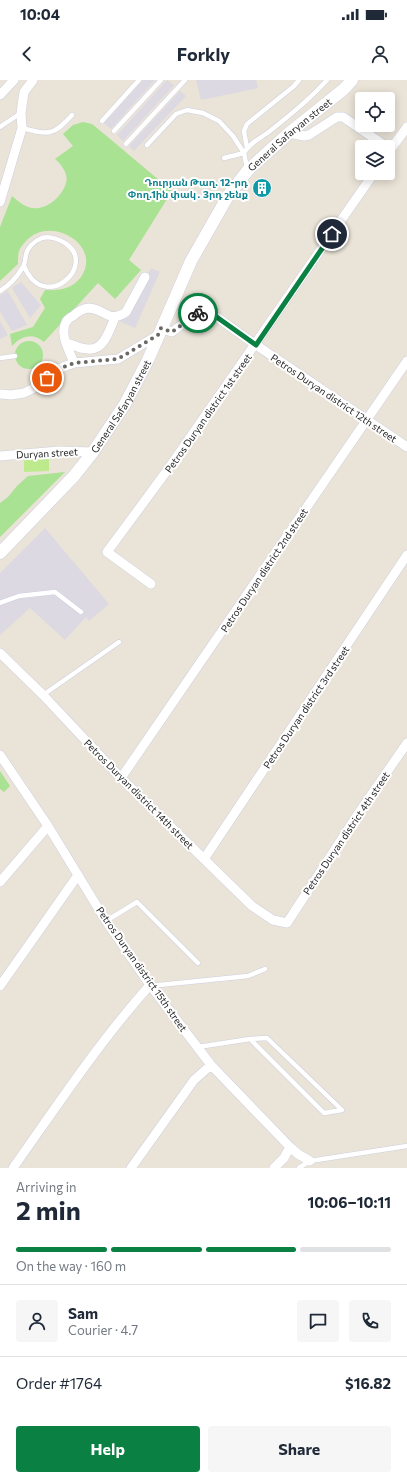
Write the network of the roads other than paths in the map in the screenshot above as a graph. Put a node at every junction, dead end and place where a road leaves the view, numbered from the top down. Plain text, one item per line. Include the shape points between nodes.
1 (14, 80) edge
2 (33, 80) edge
3 (139, 80) edge
4 (161, 80) edge
5 (185, 80) edge
6 (299, 80) edge
7 (327, 80) edge
8 (352, 80) edge
9 (0, 95) edge
10 (21, 113) junction
11 (72, 115) dead end
12 (102, 121) dead end
13 (0, 127) edge
14 (407, 127) edge
15 (22, 128) junction
16 (114, 131) dead end
17 (289, 133) junction
18 (375, 140) edge
19 (395, 141) edge
20 (126, 144) dead end
21 (148, 145) dead end
22 (245, 150) junction
23 (224, 158) dead end
24 (248, 170) junction
25 (369, 180) edge
26 (0, 202) edge
27 (24, 266) junction
28 (145, 277) dead end
29 (0, 291) edge
30 (115, 317) junction
31 (160, 332) junction
32 (67, 343) junction
33 (256, 345) junction
34 (15, 356) dead end
35 (0, 358) edge
36 (407, 361) edge
37 (74, 363) junction
38 (0, 394) edge
39 (366, 419) junction
40 (407, 447) edge
41 (94, 452) junction
42 (0, 456) edge
43 (0, 553) edge
44 (407, 555) edge
45 (151, 584) dead end
46 (0, 602) edge
47 (81, 612) dead end
48 (119, 642) dead end
49 (0, 653) edge
50 (43, 695) junction
51 (407, 743) edge
52 (0, 755) edge
53 (121, 778) junction
54 (48, 826) junction
55 (204, 859) junction
56 (78, 875) junction
57 (0, 882) edge
58 (106, 921) junction
59 (287, 923) joint
60 (198, 962) dead end
61 (265, 969) dead end
62 (150, 985) junction
63 (0, 986) edge
64 (250, 1039) junction
65 (198, 1047) junction
66 (211, 1065) junction
67 (407, 1146) edge
68 (290, 1147) junction
69 (284, 1158) junction
70 (310, 1161) junction
71 (13, 1168) edge
72 (131, 1168) edge
73 (274, 1168) edge
74 (284, 1168) edge
75 (299, 1168) edge

1 - 9 street
2 - 10 street via 24,92
3 - 12 lane
4 - 16 lane
5 - 20 lane
6 - 22 lane via 247,124 244,131
7 - 22 lane via 311,98
8 - 17 main road, General Safaryan street
10 - 13 lane
10 - 15 street
11 - 15 lane via 55,131 46,133
14 - 19 street
15 - 26 street
17 - 18 street via 309,135 337,117 343,117
17 - 24 main road, General Safaryan street
21 - 22 lane via 176,114 188,110 204,113 219,121
22 - 23 lane
22 - 24 lane
24 - 31 main road, General Safaryan street via 228,196 195,255
25 - 33 street, Petros Duryan district 1st street
27 - 27 lane via 30,247 42,238 60,240 69,246 76,264 73,272 61,284 53,287 42,286 33,280
27 - 29 lane via 10,285
28 - 30 street via 126,312
30 - 32 street via 106,339 96,347 90,350
30 - 32 street via 91,308 75,314 66,322 64,335
31 - 33 street, Petros Duryan district 12th street via 172,332 204,308
31 - 37 street via 118,359
31 - 41 main road, General Safaryan street via 125,404
32 - 37 street
33 - 39 street, Petros Duryan district 12th street
33 - 45 street, Petros Duryan district 1st street via 107,552
34 - 35 lane
36 - 39 street, Petros Duryan district 2nd street
37 - 38 street via 56,370 38,386 24,393
39 - 40 street, Petros Duryan district 12th street
39 - 53 street, Petros Duryan district 2nd street
41 - 42 street, Duryan street via 59,451
41 - 43 main road, General Safaryan street
44 - 55 street, Petros Duryan district 3rd street
46 - 47 lane via 19,596 55,592
48 - 50 lane
49 - 50 street, Petros Duryan district 14th street
50 - 53 street, Petros Duryan district 14th street
51 - 59 street, Petros Duryan district 4th street
52 - 54 street, Petros Duryan district 15th street
53 - 55 street, Petros Duryan district 14th street
54 - 56 street, Petros Duryan district 15th street
54 - 57 street
55 - 59 street, Petros Duryan district 14th street via 252,906 273,920
56 - 58 street, Petros Duryan district 15th street
56 - 63 street
58 - 60 lane via 137,902
58 - 62 street, Petros Duryan district 15th street
61 - 62 lane via 248,976
62 - 65 street, Petros Duryan district 15th street
62 - 71 street via 101,1044
64 - 64 lane via 324,1113 342,1110 268,1038
64 - 65 lane
65 - 66 street, Petros Duryan district 15th street
66 - 68 street, Petros Duryan district 15th street
66 - 72 street via 194,1080
67 - 70 lane
68 - 69 street
68 - 70 street, Petros Duryan district 15th street
69 - 73 street
69 - 74 street
70 - 75 lane

